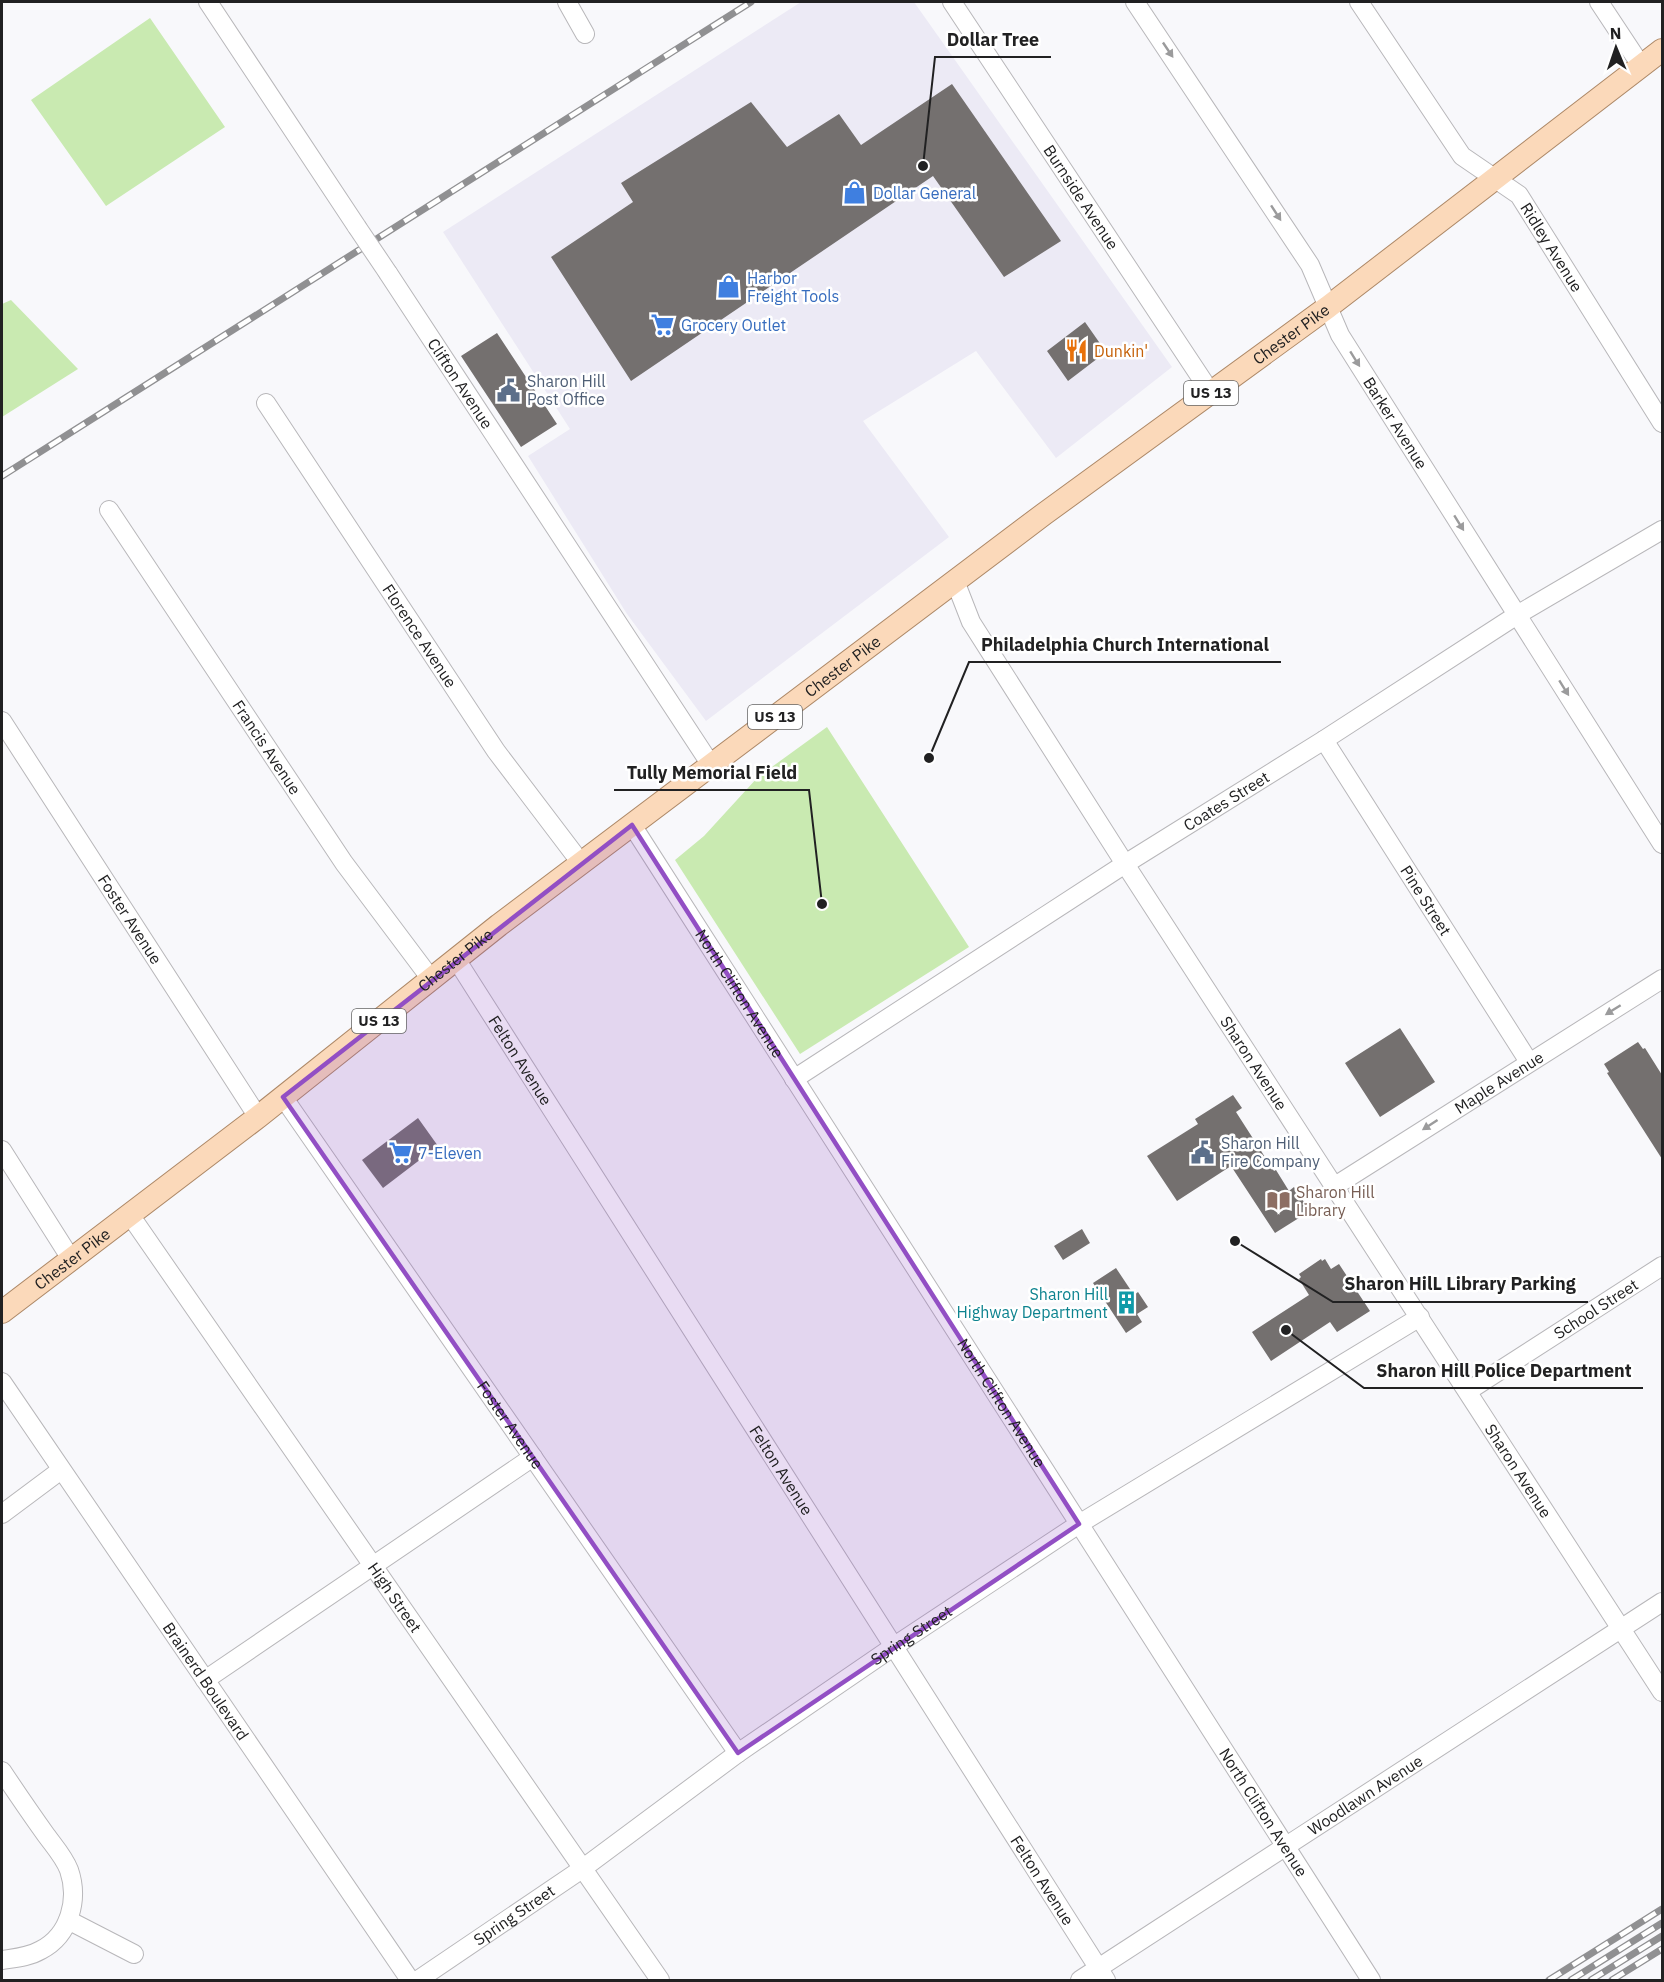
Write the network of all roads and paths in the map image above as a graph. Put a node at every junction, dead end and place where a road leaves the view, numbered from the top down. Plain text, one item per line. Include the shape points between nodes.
1 (208, 2) edge
2 (567, 2) edge
3 (952, 2) edge
4 (1135, 2) edge
5 (1359, 2) edge
6 (1599, 2) edge
7 (585, 34) dead end
8 (1662, 50) edge
9 (1642, 67) junction
10 (1496, 179) junction
11 (1328, 307) junction
12 (1210, 393) junction
13 (266, 403) dead end
14 (1662, 423) edge
15 (109, 510) dead end
16 (1662, 530) edge
17 (955, 581) junction
18 (1518, 615) junction
19 (2, 722) edge
20 (1324, 740) junction
21 (711, 765) junction
22 (632, 825) junction
23 (1662, 844) edge
24 (581, 863) junction
25 (1125, 864) junction
26 (456, 959) junction
27 (431, 979) junction
28 (1662, 979) edge
29 (1528, 1062) junction
30 (794, 1079) junction
31 (283, 1097) junction
32 (258, 1117) junction
33 (2, 1150) edge
34 (1335, 1186) junction
35 (130, 1215) junction
36 (71, 1259) junction
37 (1662, 1266) edge
38 (2, 1312) edge
39 (1420, 1317) junction
40 (2, 1382) edge
41 (1468, 1391) junction
42 (533, 1457) junction
43 (61, 1470) junction
44 (2, 1514) edge
45 (1079, 1524) junction
46 (372, 1566) junction
47 (1662, 1602) edge
48 (1621, 1628) junction
49 (893, 1647) junction
50 (205, 1680) junction
51 (1662, 1692) edge
52 (738, 1753) junction
53 (2, 1771) edge
54 (1286, 1847) junction
55 (582, 1869) junction
56 (68, 1920) junction
57 (134, 1954) dead end
58 (2, 1960) edge
59 (1102, 1975) edge
60 (410, 1980) edge
61 (418, 1980) edge
62 (660, 1980) edge
63 (1080, 1980) edge
64 (1371, 1980) edge

1 - 21 street, Clifton Avenue, bridge
2 - 7 street
3 - 12 street, Burnside Avenue
4 -> 11 street, Barker Avenue via 1310,265
5 - 10 street, Ridley Avenue via 1462,156
6 - 9 street
8 - 9 main road, Chester Pike / US 13
9 - 10 main road, Chester Pike / US 13
10 - 11 main road, Chester Pike / US 13
10 - 14 street, Ridley Avenue via 1519,195
11 - 12 main road, Chester Pike / US 13
11 -> 18 street, Barker Avenue via 1340,335
12 - 17 main road, Chester Pike / US 13
13 - 24 street, Florence Avenue via 496,751
15 - 27 street, Francis Avenue via 344,863
16 - 18 street, Coates Street
17 - 21 main road, Chester Pike / US 13
17 - 25 street, Sharon Avenue via 971,622
18 - 20 street, Coates Street
18 -> 23 street, Barker Avenue
19 - 32 street, Foster Avenue
20 - 25 street, Coates Street
20 - 29 street, Pine Street
21 - 22 main road, Chester Pike / US 13
22 - 24 main road, Chester Pike / US 13
22 - 30 street, North Clifton Avenue
24 - 26 main road, Chester Pike / US 13
25 - 30 street, Coates Street
25 - 34 street, Sharon Avenue
26 - 27 main road, Chester Pike / US 13
26 - 49 street, Felton Avenue
27 - 31 main road, Chester Pike / US 13
28 -> 29 street, Maple Avenue
29 -> 34 street, Maple Avenue
30 - 45 street, North Clifton Avenue
31 - 32 main road, Chester Pike / US 13
31 - 42 street, Foster Avenue
32 - 35 main road, Chester Pike / US 13
33 - 36 street
34 - 39 street, Sharon Avenue
35 - 36 main road, Chester Pike / US 13
35 - 46 street, High Street
36 - 38 main road, Chester Pike / US 13
37 - 41 street, School Street
39 - 41 street, Sharon Avenue
39 - 45 street, Spring Street
40 - 43 street, Brainerd Boulevard
41 - 48 street, Sharon Avenue
42 - 46 street
42 - 52 street, Foster Avenue
43 - 44 street
43 - 50 street, Brainerd Boulevard
45 - 49 street, Spring Street
45 - 54 street, North Clifton Avenue
46 - 50 street
46 - 55 street, High Street
47 - 48 street, Woodlawn Avenue
48 - 51 street, Sharon Avenue
48 - 54 street, Woodlawn Avenue
49 - 52 street, Spring Street
49 - 59 street, Felton Avenue
50 - 60 street, Brainerd Boulevard
52 - 55 street, Spring Street
53 - 56 street via 69,1871 73,1900
54 - 59 street, Woodlawn Avenue
54 - 64 street, North Clifton Avenue
55 - 61 street, Spring Street
55 - 62 street, High Street
56 - 57 street
56 - 58 street via 59,1937 44,1949
59 - 63 street, Woodlawn Avenue

